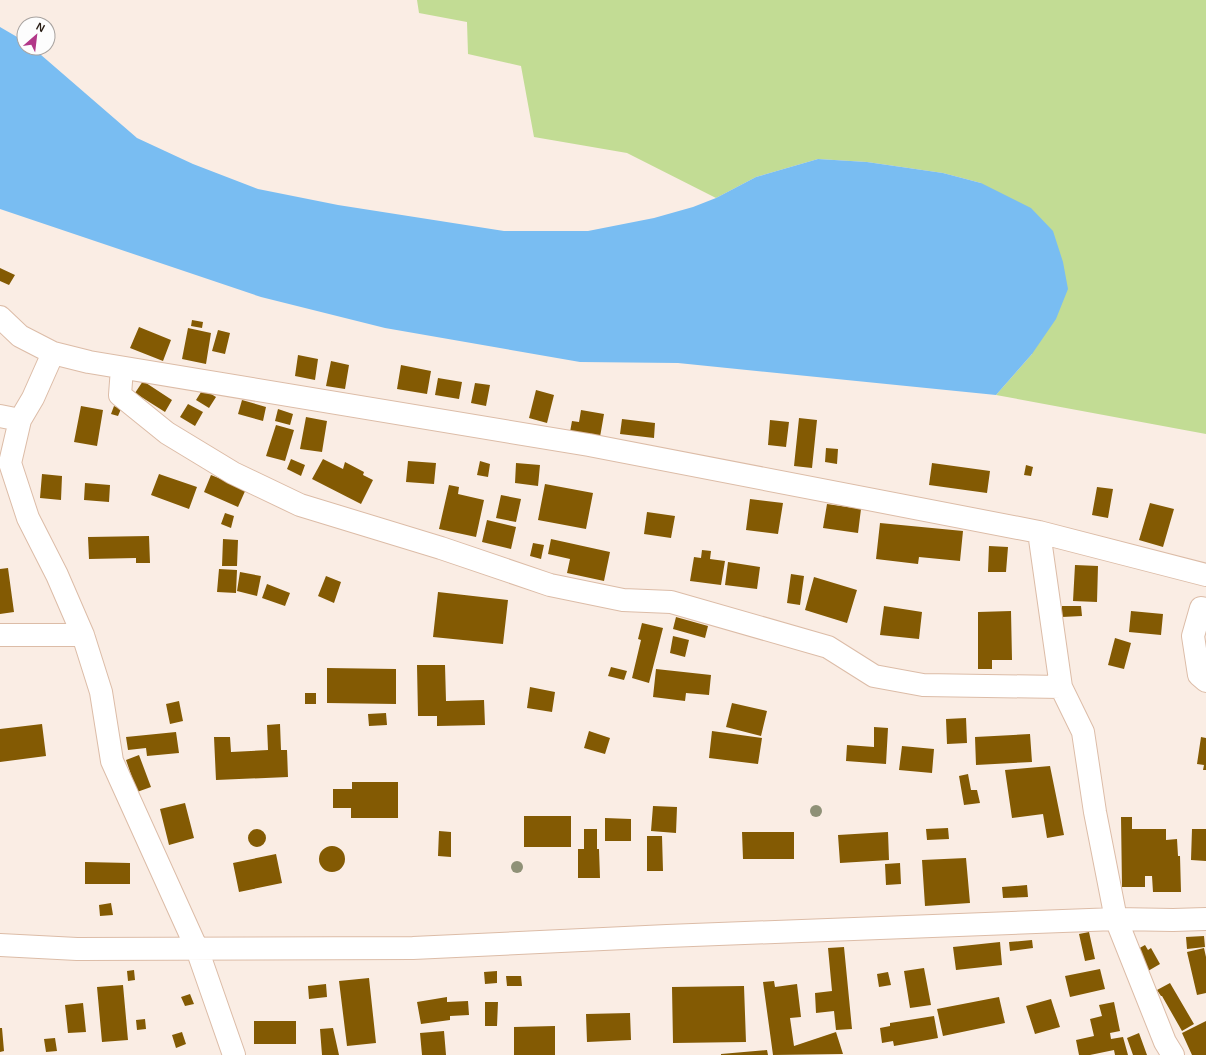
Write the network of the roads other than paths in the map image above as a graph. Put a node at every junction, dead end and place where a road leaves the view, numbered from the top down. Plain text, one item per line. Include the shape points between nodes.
1 (0, 318) edge
2 (53, 353) junction
3 (122, 368) junction
4 (10, 418) edge
5 (1039, 532) junction
6 (1206, 575) edge
7 (1206, 608) edge
8 (0, 635) edge
9 (83, 635) junction
10 (1206, 681) edge
11 (1061, 687) junction
12 (1116, 919) junction
13 (1206, 919) edge
14 (0, 945) edge
15 (197, 949) junction
16 (234, 1055) edge
17 (1173, 1055) edge

1 - 2 street via 20,336
2 - 3 street
2 - 4 street via 33,398
3 - 5 street via 589,445
3 - 11 street via 120,395 167,433 233,473 300,505 550,584 623,600 671,602 828,647 874,676 923,685
4 - 9 street via 10,463 28,518 58,575
5 - 6 street
5 - 11 street
7 - 10 street via 1201,608 1193,636 1199,675
8 - 9 street
9 - 15 street via 101,692 112,760
11 - 12 street via 1083,732 1095,812
12 - 13 street
12 - 15 street via 413,948
12 - 17 street via 1165,1042
14 - 15 street via 77,949
15 - 16 street

